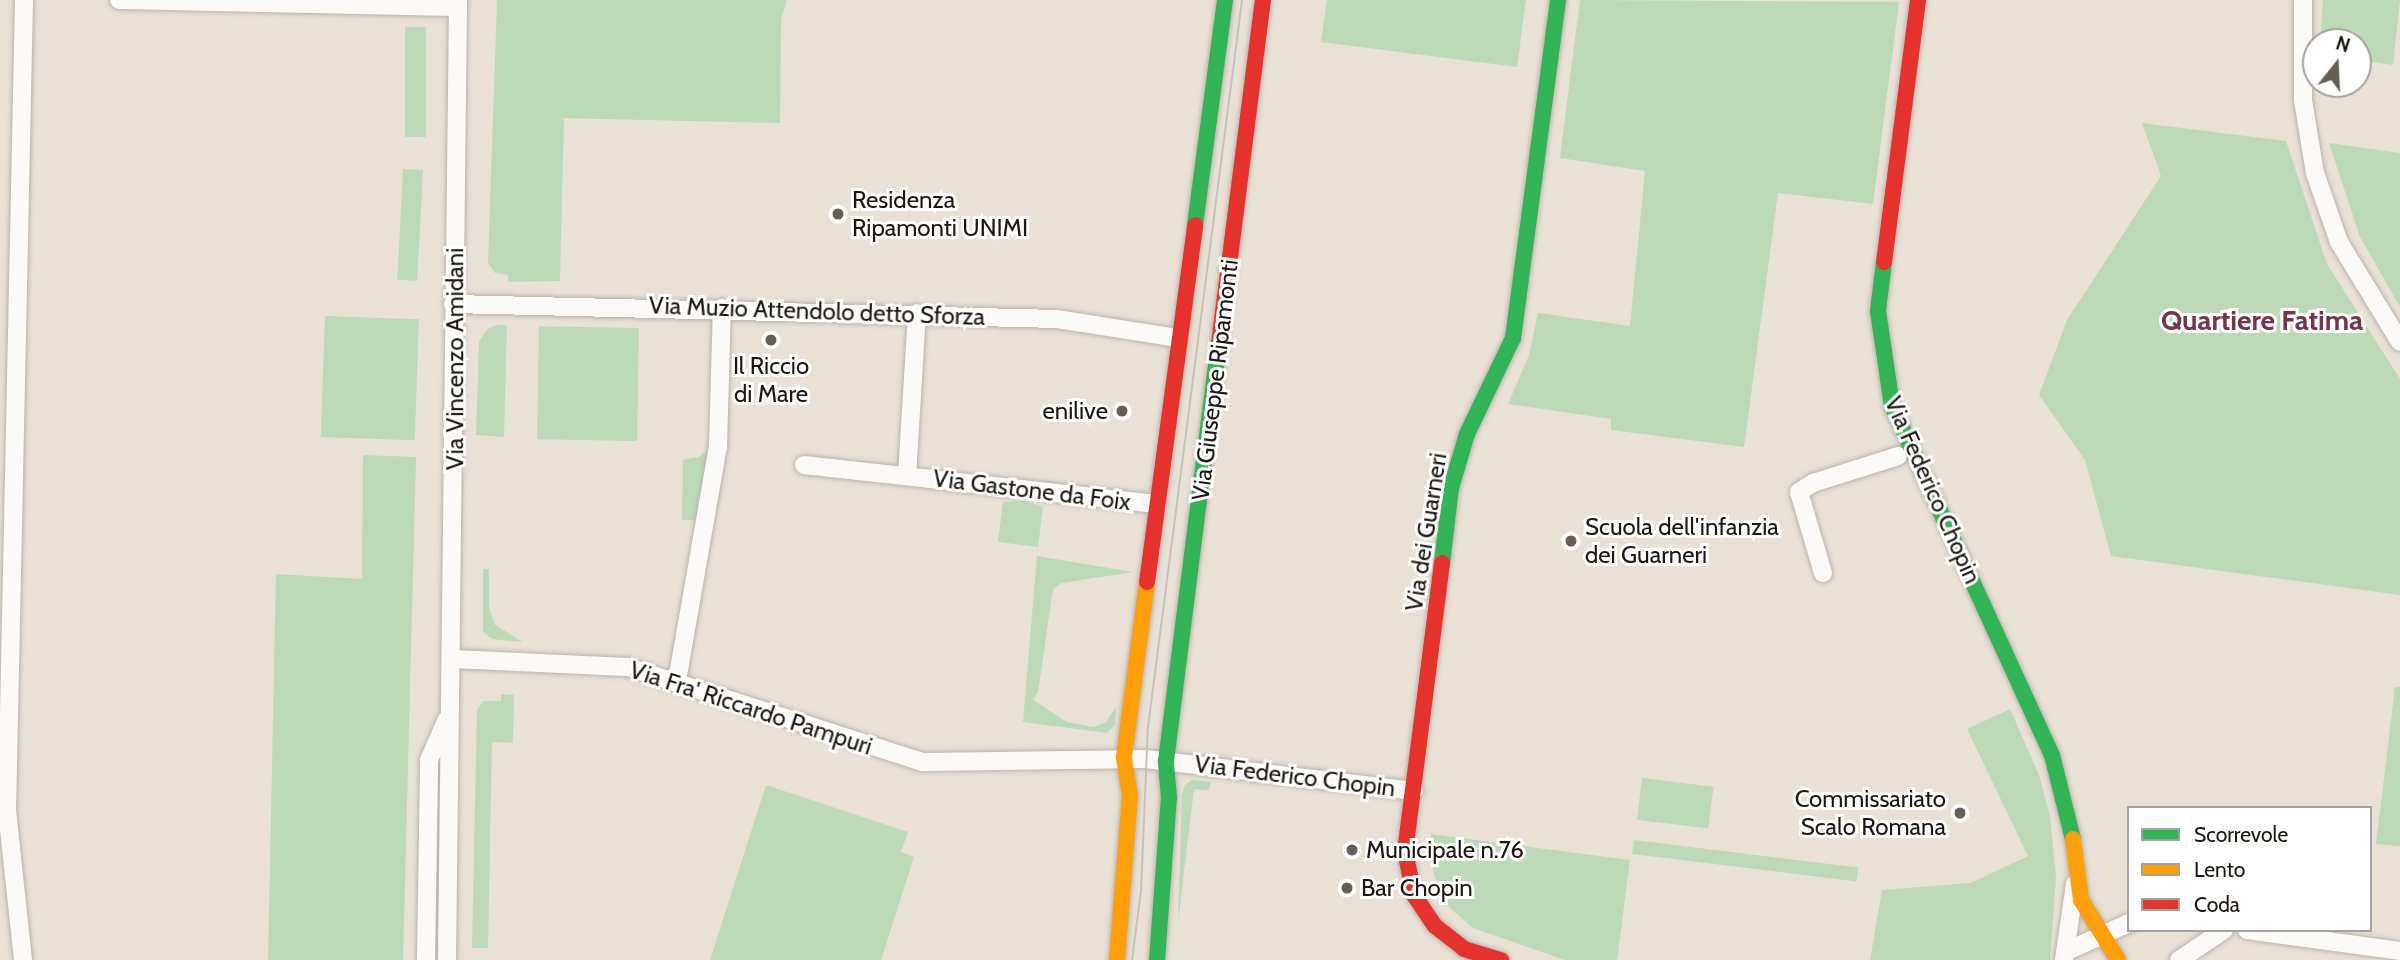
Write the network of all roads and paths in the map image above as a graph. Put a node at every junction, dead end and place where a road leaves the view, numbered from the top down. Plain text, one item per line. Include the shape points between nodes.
1 (24, 0) edge
2 (119, 0) edge
3 (1226, 0) edge
4 (1263, 0) edge
5 (1558, 0) edge
6 (1918, 0) edge
7 (2303, 0) edge
8 (458, 3) edge
9 (453, 303) junction
10 (722, 307) junction
11 (917, 313) junction
12 (1178, 338) junction
13 (2400, 342) edge
14 (1898, 456) dead end
15 (804, 465) dead end
16 (907, 476) junction
17 (1157, 504) junction
18 (1823, 573) dead end
19 (452, 659) junction
20 (677, 681) junction
21 (451, 711) junction
22 (1124, 757) junction
23 (1166, 761) junction
24 (1415, 791) junction
25 (2077, 881) junction
26 (2127, 924) edge
27 (2104, 932) junction
28 (2221, 932) edge
29 (2262, 932) edge
30 (2086, 942) junction
31 (2400, 951) edge
32 (2115, 955) edge
33 (2065, 956) edge
34 (23, 960) edge
35 (426, 960) edge
36 (447, 960) edge
37 (1117, 960) edge
38 (1157, 960) edge
39 (1501, 960) edge
40 (2179, 960) edge

1 - 34 street via 6,811
2 - 8 street
3 - 12 street, Via Giuseppe Ripamonti
4 - 23 street, Via Giuseppe Ripamonti
5 - 24 street, Via dei Guarneri via 1513,338 1467,434 1451,488
6 - 25 street, Via Federico Chopin via 1878,311 1883,367 1892,407 2060,776
7 - 13 street via 2303,100 2315,173 2339,242
8 - 9 street, Via Vincenzo Amidani
9 - 10 street, Via Muzio Attendolo detto Sforza
9 - 19 street, Via Vincenzo Amidani via 458,346
10 - 11 street, Via Muzio Attendolo detto Sforza
10 - 20 street via 718,447
11 - 12 street, Via Muzio Attendolo detto Sforza via 1057,319
11 - 16 street
12 - 17 street, Via Giuseppe Ripamonti
14 - 18 street, Via Federico Chopin via 1800,490
15 - 16 street, Via Gastone da Foix
16 - 17 street, Via Gastone da Foix
17 - 22 street, Via Giuseppe Ripamonti
19 - 20 street, Via Fra' Riccardo Pampuri via 614,664
19 - 21 street, Via Vincenzo Amidani
20 - 22 street, Via Fra' Riccardo Pampuri via 910,760 936,764
21 - 35 street, Via Vincenzo Amidani via 429,760
21 - 36 street, Via Vincenzo Amidani
22 - 23 street
22 - 37 street, Via Giuseppe Ripamonti via 1130,796
23 - 24 street, Via Federico Chopin
23 - 38 street, Via Giuseppe Ripamonti via 1169,811
24 - 39 street, Via Federico Chopin via 1405,851 1414,895 1435,926 1457,944
25 - 27 street, Via Federico Chopin via 2081,900
25 - 33 street, Via Federico Chopin via 2070,896
26 - 27 street
27 - 30 street
27 - 32 street, Via Federico Chopin
28 - 40 street
29 - 31 street
30 - 32 street
30 - 33 street

